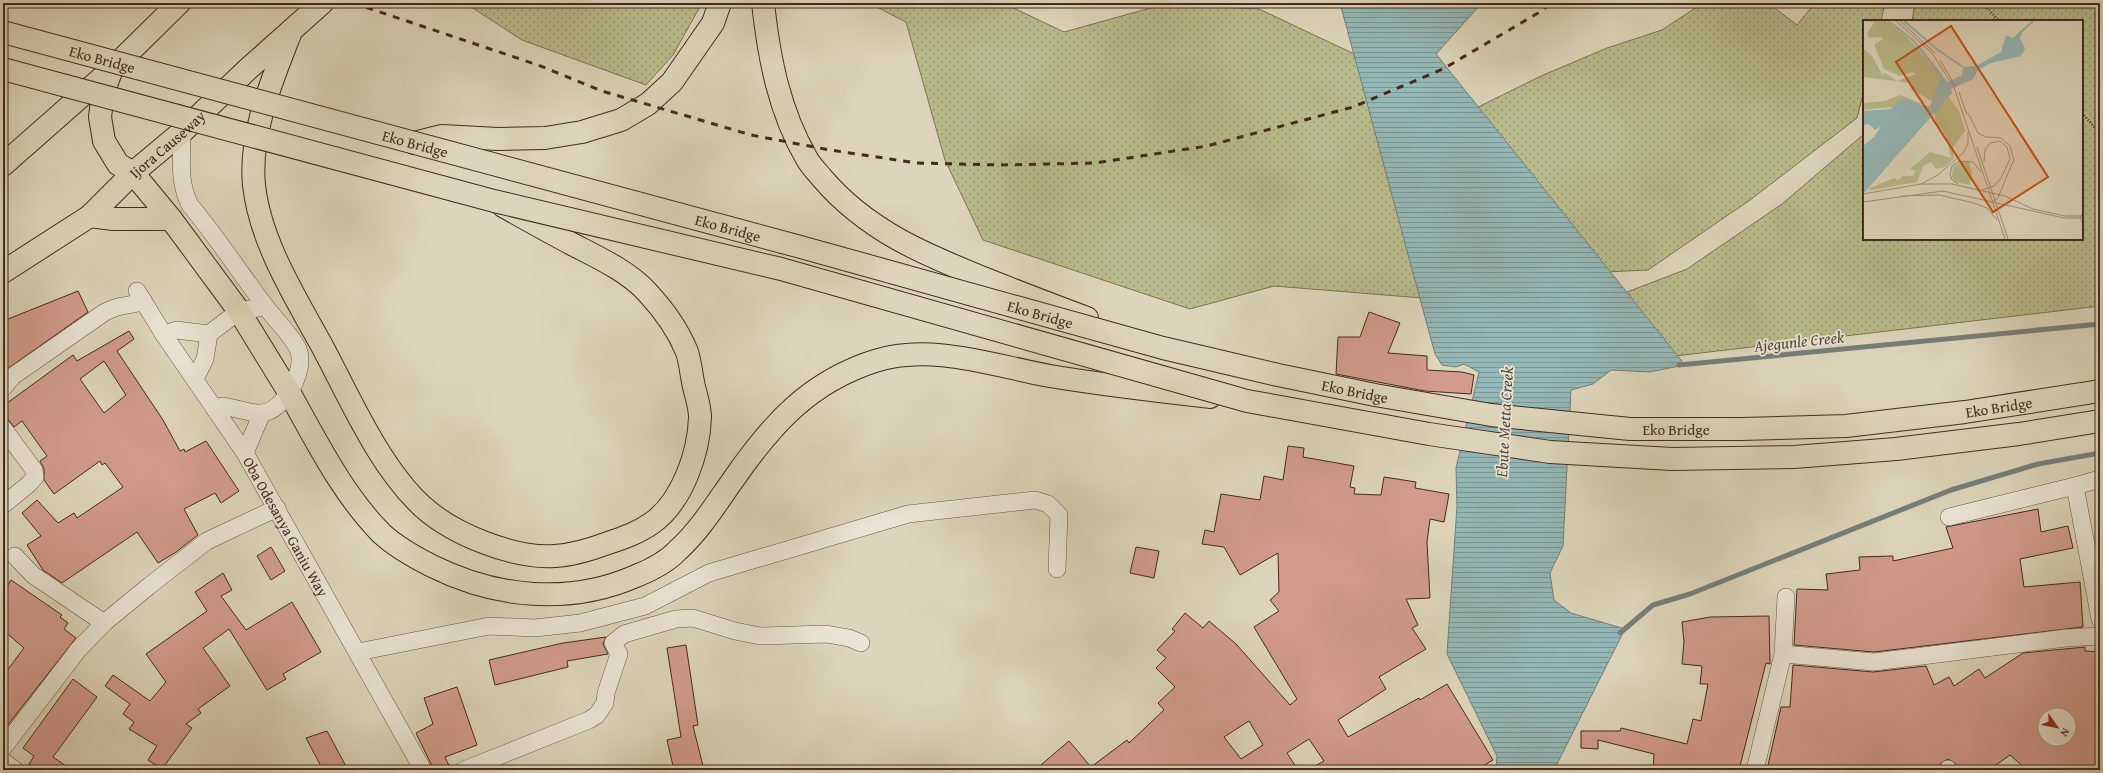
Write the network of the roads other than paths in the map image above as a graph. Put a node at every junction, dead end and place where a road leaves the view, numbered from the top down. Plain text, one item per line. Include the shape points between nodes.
1 (179, 3) edge
2 (322, 3) edge
3 (720, 3) edge
4 (763, 3) edge
5 (3, 32) edge
6 (290, 34) junction
7 (3, 69) edge
8 (112, 69) junction
9 (182, 132) junction
10 (414, 143) junction
11 (3, 165) edge
12 (133, 173) junction
13 (494, 201) junction
14 (90, 216) junction
15 (171, 219) junction
16 (3, 272) edge
17 (265, 307) junction
18 (239, 311) junction
19 (209, 334) junction
20 (164, 335) junction
21 (1163, 348) junction
22 (195, 379) junction
23 (3, 388) edge
24 (2100, 391) edge
25 (290, 394) junction
26 (1247, 402) junction
27 (216, 411) junction
28 (262, 413) junction
29 (2100, 421) edge
30 (3, 428) edge
31 (245, 454) junction
32 (2100, 479) edge
33 (2075, 486) junction
34 (3, 505) edge
35 (277, 508) junction
36 (1950, 517) dead end
37 (15, 556) dead end
38 (2095, 560) edge
39 (1057, 569) dead end
40 (1786, 597) dead end
41 (2100, 619) edge
42 (104, 623) junction
43 (2100, 636) edge
44 (861, 642) dead end
45 (358, 652) junction
46 (1783, 654) junction
47 (3, 748) edge
48 (3, 760) edge
49 (15, 770) edge
50 (423, 770) edge
51 (464, 770) edge
52 (1755, 770) edge

1 - 8 main road
2 - 6 main road, Ijora Causeway
3 - 10 main road via 713,23 672,82 648,104 621,120 582,132 545,138 442,136
4 - 21 main road, bridge via 776,86 790,125 808,160 834,192 863,217 899,241 944,263
5 - 10 main road, Eko Bridge, bridge
6 - 9 main road, Ijora Causeway via 248,69
6 - 13 main road, bridge via 271,86 256,144 254,182 259,212 294,294 375,444 398,480 423,507 453,529 481,542 515,552 555,556 593,548 631,535 654,522 672,501 687,476 696,448 700,414 687,353 669,318 645,290 620,271
7 - 13 main road, Eko Bridge, bridge
8 - 11 main road
8 - 12 main road via 103,93 100,116 104,141 118,164
9 - 12 main road, Ijora Causeway
9 - 17 street via 181,170 185,194 190,205
10 - 21 main road, Eko Bridge, bridge
12 - 14 main road, Ijora Causeway
12 - 15 main road
13 - 26 main road, Eko Bridge, bridge via 781,269
14 - 15 main road via 113,219
14 - 16 main road, Ijora Causeway
15 - 18 main road
17 - 18 street
17 - 25 street via 298,349 299,373
18 - 19 street
18 - 25 main road
19 - 20 street via 176,330
19 - 22 street via 205,359
20 - 22 street, Oba Odesanya Ganiu Way
20 - 23 street, Oba Odesanya Ganiu Way via 141,296 105,312 13,376
21 - 24 main road, Eko Bridge, bridge via 1278,375 1483,414 1630,429 1846,426 1965,412
22 - 27 street, Oba Odesanya Ganiu Way
25 - 26 main road, bridge via 337,476 360,509 389,540 411,556 474,584 510,592 545,595 581,593 615,585 652,569 677,552 698,528 764,438 787,412 845,372 878,360 910,356 946,356 1050,376
25 - 28 street via 277,406
26 - 29 main road, Eko Bridge, bridge via 1550,452 1672,459 1794,457 1896,449
27 - 28 street via 222,406
27 - 31 street, Oba Odesanya Ganiu Way
28 - 31 street
30 - 34 street via 34,470 34,477 29,484
31 - 35 street, Oba Odesanya Ganiu Way
32 - 33 street
33 - 36 street
33 - 38 street
35 - 42 street via 207,541
35 - 45 street, Oba Odesanya Ganiu Way
37 - 42 street via 33,575
38 - 41 street
39 - 45 street via 1059,515 1048,504 1035,500 908,514 709,573 645,606 580,623 535,628 489,626
40 - 46 street
42 - 47 street via 78,650
43 - 46 street via 1874,662
44 - 51 street via 826,634 760,636 693,618 676,619 624,634 613,643 619,654 605,703 597,715
45 - 50 street, Oba Odesanya Ganiu Way
46 - 52 street
48 - 49 street

